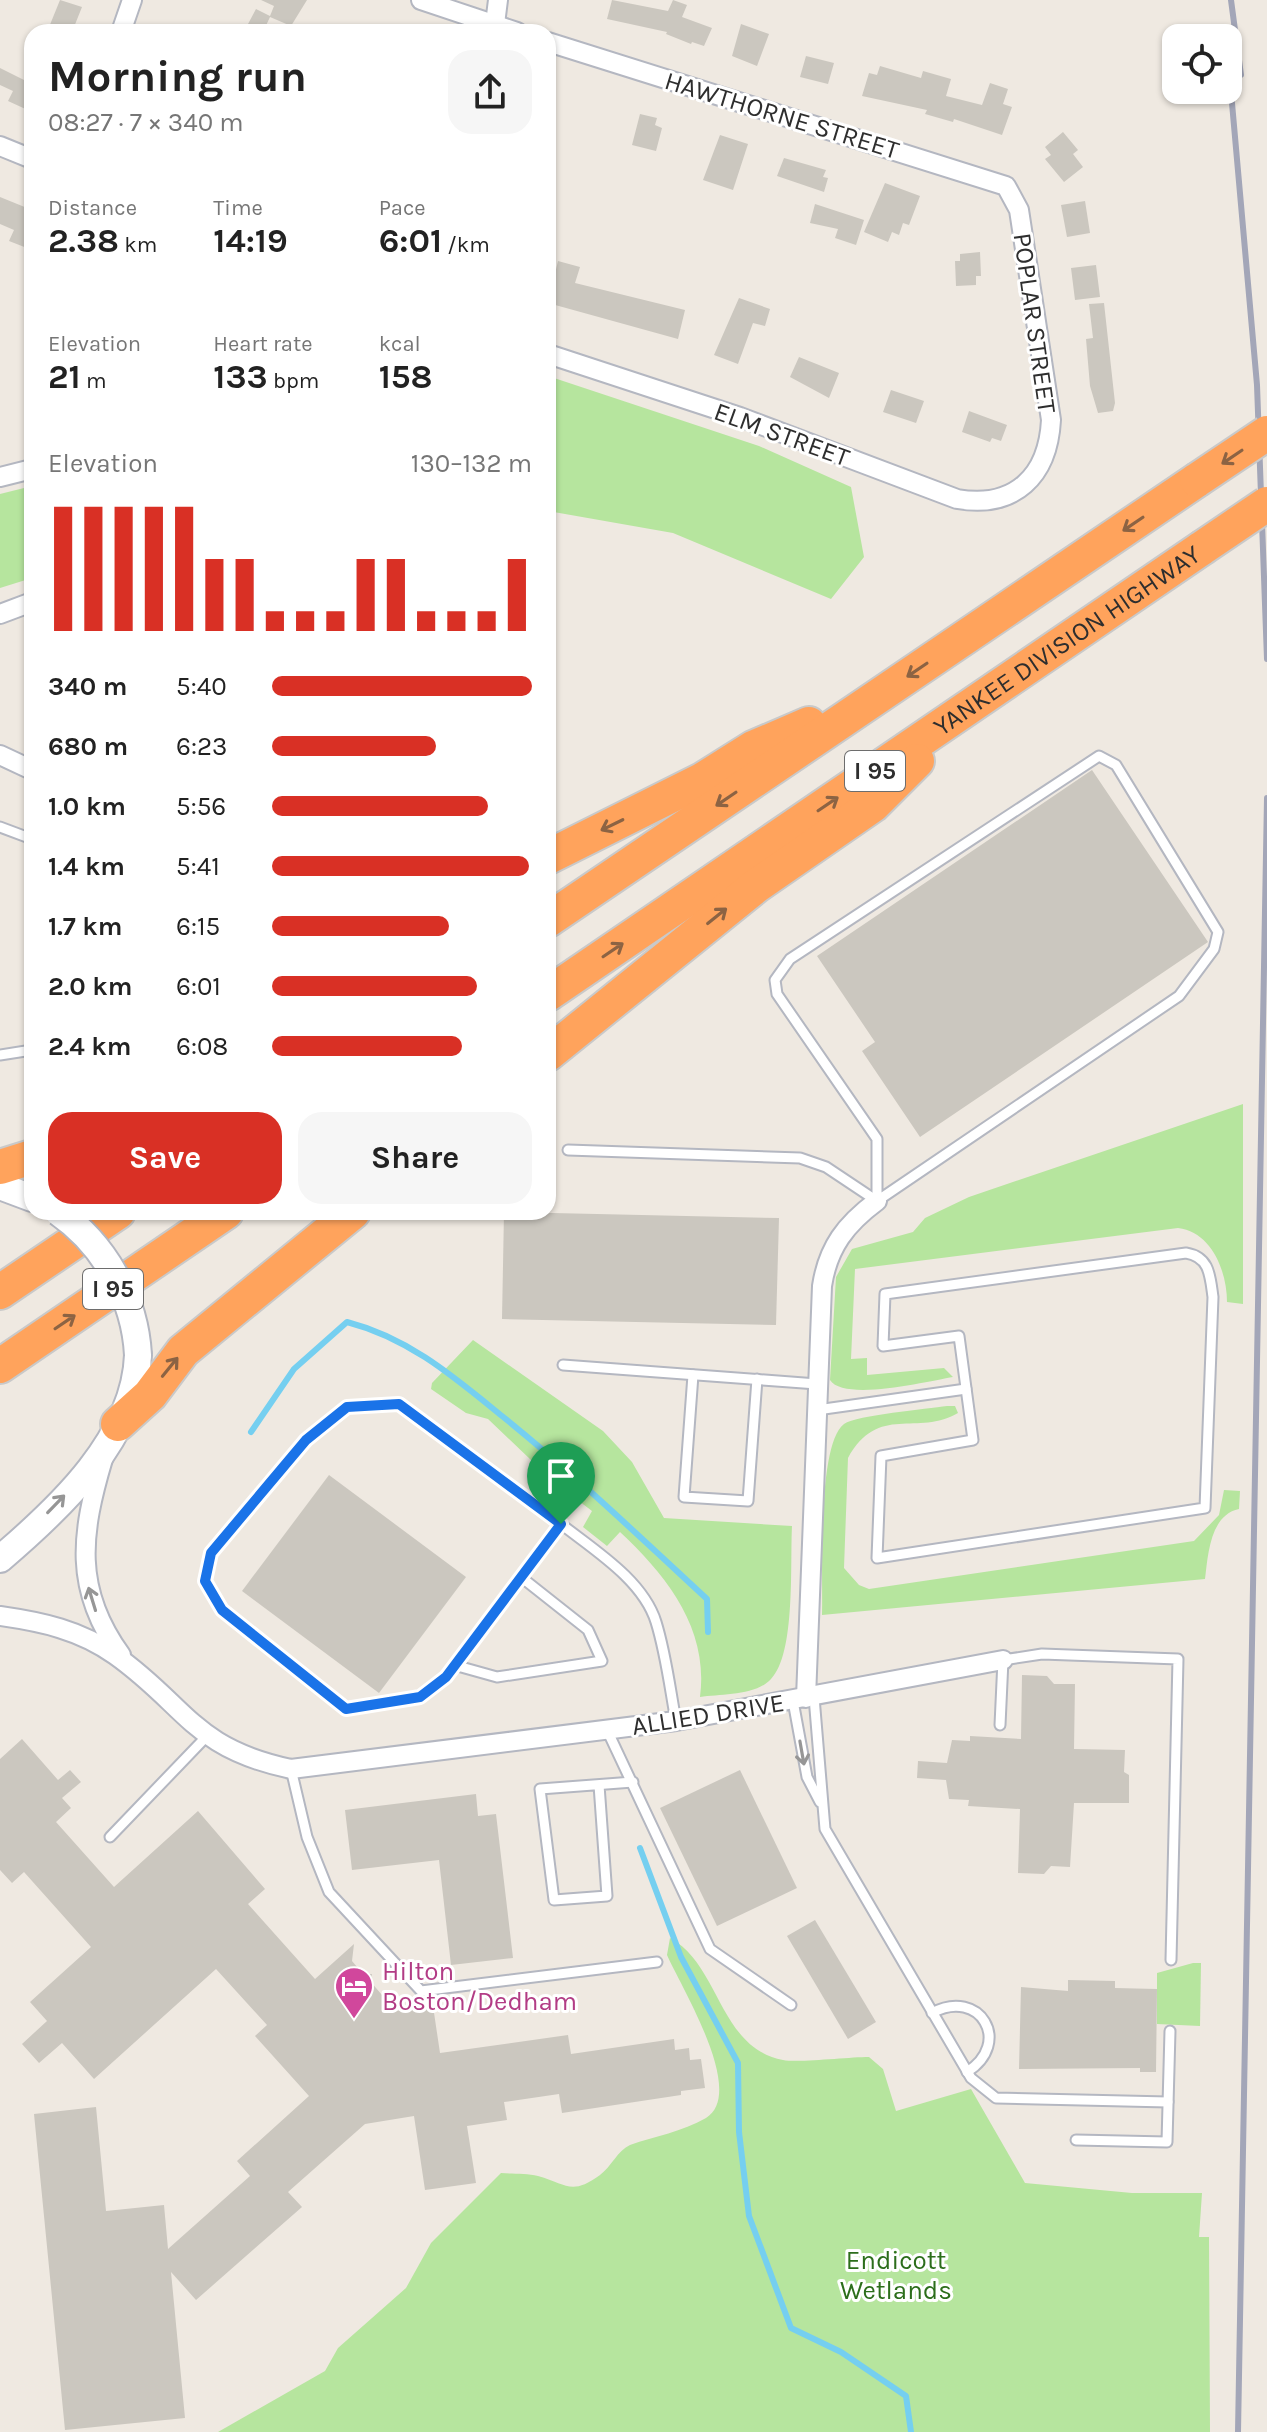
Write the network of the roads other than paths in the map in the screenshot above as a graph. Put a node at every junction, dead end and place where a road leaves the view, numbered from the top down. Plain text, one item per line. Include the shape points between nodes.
1 (132, 0) edge
2 (421, 0) edge
3 (498, 0) edge
4 (124, 24) edge
5 (484, 24) edge
6 (495, 24) edge
7 (556, 44) edge
8 (0, 146) edge
9 (24, 156) edge
10 (1012, 193) joint
11 (556, 357) edge
12 (1267, 433) edge
13 (24, 471) edge
14 (0, 477) edge
15 (1016, 491) joint
16 (1267, 504) edge
17 (24, 605) edge
18 (0, 614) edge
19 (883, 693) junction
20 (975, 703) junction
21 (0, 755) edge
22 (24, 766) edge
23 (0, 827) edge
24 (24, 836) edge
25 (556, 853) edge
26 (556, 915) edge
27 (556, 989) edge
28 (556, 1048) edge
29 (24, 1051) edge
30 (0, 1055) edge
31 (568, 1150) dead end
32 (24, 1160) edge
33 (0, 1167) edge
34 (877, 1201) junction
35 (67, 1220) edge
36 (106, 1220) edge
37 (214, 1220) edge
38 (343, 1220) edge
39 (0, 1292) edge
40 (563, 1365) dead end
41 (0, 1366) edge
42 (693, 1375) junction
43 (757, 1379) junction
44 (817, 1384) junction
45 (966, 1389) junction
46 (817, 1410) junction
47 (113, 1434) junction
48 (561, 1524) junction
49 (0, 1559) edge
50 (521, 1577) junction
51 (0, 1616) edge
52 (1003, 1660) junction
53 (454, 1665) junction
54 (130, 1666) junction
55 (804, 1698) junction
56 (676, 1721) junction
57 (1000, 1725) dead end
58 (607, 1730) junction
59 (206, 1737) junction
60 (291, 1769) junction
61 (633, 1782) junction
62 (599, 1785) junction
63 (820, 1802) junction
64 (110, 1837) dead end
65 (1171, 1960) dead end
66 (657, 1962) dead end
67 (791, 2005) dead end
68 (932, 2013) junction
69 (1170, 2031) dead end
70 (967, 2072) junction
71 (1168, 2102) junction
72 (1076, 2140) dead end

1 - 4 street
2 - 5 street
3 - 6 street
7 - 10 street, HAWTHORNE STREET via 996,181
8 - 9 street
10 - 15 street, POPLAR STREET via 1019,210 1051,420 1047,454
11 - 15 street, ELM STREET via 740,417 957,499 988,501
12 -> 19 highway, I 95, bridge
13 - 14 street
16 - 20 highway, YANKEE DIVISION HIGHWAY / I 95, bridge
17 - 18 street
19 -> 25 highway via 753,748 702,780
19 -> 26 highway, I 95
27 -> 20 highway, YANKEE DIVISION HIGHWAY / I 95
28 -> 20 highway via 737,901 873,805
21 - 22 street
23 - 24 lane
29 - 30 lane
31 - 34 lane via 800,1158 826,1167
32 - 33 highway
34 - 34 lane via 1179,996 1214,949 1218,932 1116,765 1099,756 790,959 775,980 777,994 877,1139
34 - 44 street, ALLIED DRIVE via 841,1234 825,1266
35 - 47 main road, bridge via 88,1238 119,1283 134,1325 138,1355 132,1393
36 - 39 highway, I 95
41 -> 37 highway, I 95
47 -> 38 highway via 183,1351
40 - 42 lane
42 - 43 lane
42 - 43 lane via 684,1497 748,1501
43 - 44 lane
44 - 46 street, ALLIED DRIVE
45 - 45 lane via 973,1440 881,1456 877,1558 1201,1511 1207,1501 1213,1297 1209,1268 1203,1259 1186,1253 885,1294 883,1346 959,1336
45 - 46 lane
46 - 55 street, ALLIED DRIVE
49 -> 47 main road via 67,1493
54 -> 47 street, ALLIED DRIVE via 98,1617 86,1574 86,1530
48 - 50 lane
48 - 53 lane via 399,1404 347,1407 306,1440 211,1553 205,1581 222,1610 346,1709 420,1697
48 - 56 lane via 612,1564 644,1599 656,1620
50 - 53 lane
50 - 53 lane via 588,1630 602,1661 497,1677
51 - 54 street, ALLIED DRIVE via 64,1628
52 - 55 street
52 - 57 lane
52 - 65 lane via 1042,1654 1178,1659
54 - 59 street, ALLIED DRIVE
55 - 56 street, ALLIED DRIVE
55 - 63 lane via 821,1764
55 -> 63 lane via 807,1777
56 - 58 street, ALLIED DRIVE
58 - 60 street, ALLIED DRIVE
58 - 61 lane
59 - 60 street, ALLIED DRIVE via 236,1754
59 - 64 lane
60 - 66 lane via 307,1837 329,1892 421,1991
61 - 62 lane
61 - 67 lane via 710,1949
62 - 62 lane via 540,1789 554,1900 607,1896
63 - 68 lane via 832,1844
68 - 70 lane
68 - 70 lane via 962,2005 987,2025 985,2057
69 - 71 lane
70 - 71 lane via 996,2098
71 - 72 lane via 1167,2142

